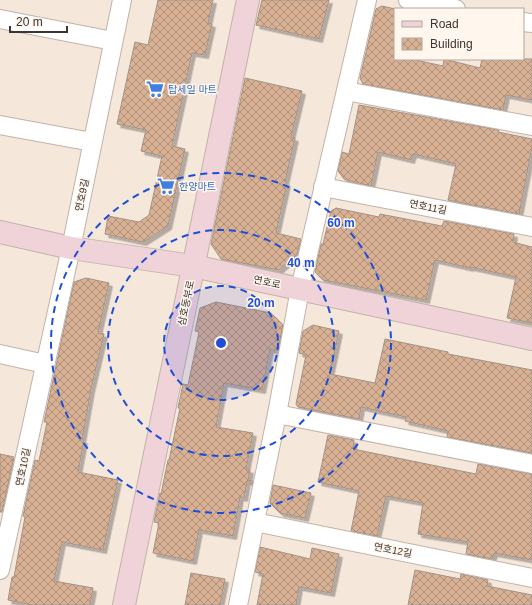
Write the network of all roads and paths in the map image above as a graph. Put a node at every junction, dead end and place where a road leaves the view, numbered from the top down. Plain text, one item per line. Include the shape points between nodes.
1 (122, 0) edge
2 (248, 0) edge
3 (367, 0) edge
4 (408, 0) edge
5 (451, 8) edge
6 (0, 19) edge
7 (113, 41) junction
8 (346, 91) junction
9 (0, 125) edge
10 (532, 126) edge
11 (92, 142) junction
12 (323, 187) junction
13 (532, 228) edge
14 (0, 232) edge
15 (71, 248) junction
16 (193, 266) junction
17 (300, 289) junction
18 (532, 339) edge
19 (0, 354) edge
20 (45, 364) junction
21 (277, 414) junction
22 (532, 464) edge
23 (255, 522) junction
24 (0, 570) edge
25 (532, 578) edge
26 (124, 605) edge
27 (238, 605) edge

1 - 7 street, 연호9길
2 - 16 street, 삼호동부로
3 - 8 street
4 - 5 street
6 - 7 street
7 - 11 street, 연호9길
8 - 10 street
8 - 12 street
9 - 11 street
11 - 15 street, 연호9길
12 - 13 street, 연호11길
12 - 17 street
14 - 15 street, 연호로
15 - 16 street, 연호로
15 - 20 street, 연호10길
16 - 17 street, 연호로
16 - 26 street, 삼호동부로
17 - 18 street, 연호로
17 - 21 street
19 - 20 street
20 - 24 street, 연호10길
21 - 22 street
21 - 23 street
23 - 25 street, 연호12길
23 - 27 street

